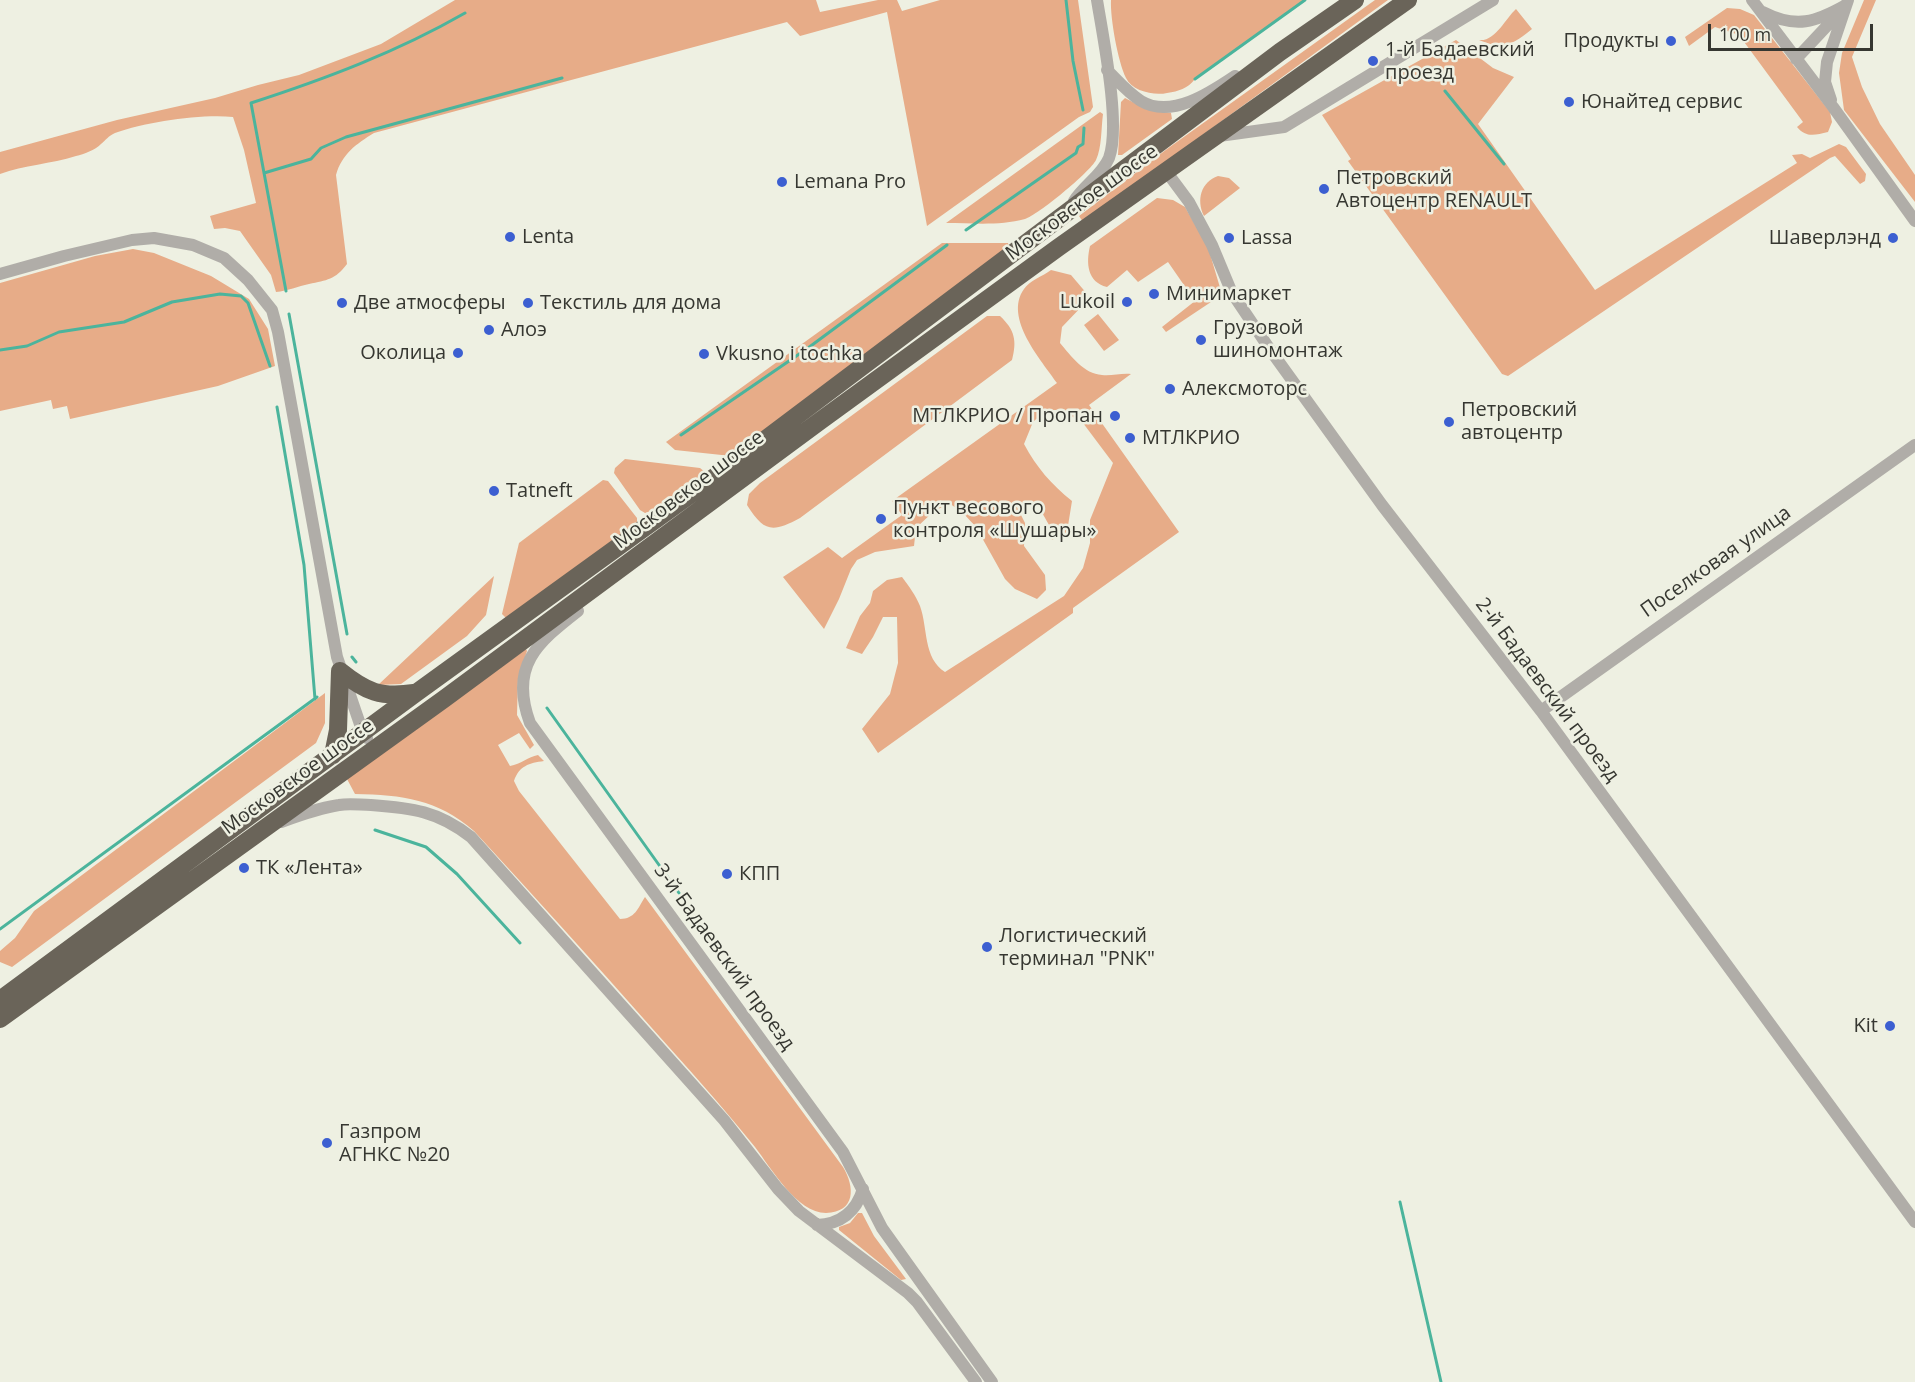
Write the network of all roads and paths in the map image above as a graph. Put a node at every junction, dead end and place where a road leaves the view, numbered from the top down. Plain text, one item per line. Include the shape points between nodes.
1 (1097, 0) edge
2 (1355, 0) edge
3 (1408, 0) edge
4 (1493, 0) edge
5 (1847, 3) edge
6 (1755, 5) edge
7 (1280, 52) junction
8 (1796, 59) junction
9 (1107, 69) junction
10 (1833, 107) junction
11 (1215, 137) junction
12 (1166, 171) junction
13 (1070, 211) junction
14 (1915, 221) edge
15 (0, 274) edge
16 (1915, 445) edge
17 (624, 567) junction
18 (340, 671) junction
19 (416, 693) junction
20 (1541, 711) junction
21 (363, 733) junction
22 (375, 749) junction
23 (333, 755) junction
24 (268, 826) junction
25 (0, 1000) edge
26 (0, 1018) edge
27 (863, 1189) junction
28 (1915, 1222) edge
29 (817, 1225) junction
30 (976, 1382) edge
31 (992, 1382) edge

1 - 9 street
2 - 7 highway, Московское шоссе
3 - 11 highway, Московское шоссе
4 - 11 street via 1284,128
5 - 6 street via 1821,19 1796,23 1778,20
5 - 8 street
5 - 10 street via 1827,62 1825,82
6 - 8 street
7 - 9 street via 1252,64 1201,96 1169,106 1143,102
7 - 13 highway, Московское шоссе
8 - 10 street
9 - 13 street via 1113,124 1108,160 1075,199
10 - 14 street
11 - 12 highway, Московское шоссе
12 - 17 highway, Московское шоссе
12 - 20 street, 2-й Бадаевский проезд via 1189,201 1232,293 1271,351 1382,505
13 - 19 highway, Московское шоссе via 747,454
15 - 18 street via 96,248 154,238 193,245 224,258 258,291 272,309 278,332
16 - 20 street, Поселковая улица
17 - 22 highway, Московское шоссе
17 - 27 street, 3-й Бадаевский проезд via 536,648 524,679 523,695 530,723 836,1142
18 - 19 highway via 368,690 395,696
18 - 21 street
18 - 23 highway
19 - 21 highway, Московское шоссе
20 - 28 street, 2-й Бадаевский проезд
21 - 22 street
21 - 23 highway, Московское шоссе
22 - 24 highway, Московское шоссе
23 - 25 highway, Московское шоссе
24 - 26 highway, Московское шоссе
24 - 29 street via 339,805 395,806 455,825 471,837 724,1120 778,1189
27 - 29 street via 847,1216
27 - 31 street, 3-й Бадаевский проезд via 882,1228
29 - 30 street via 917,1302

